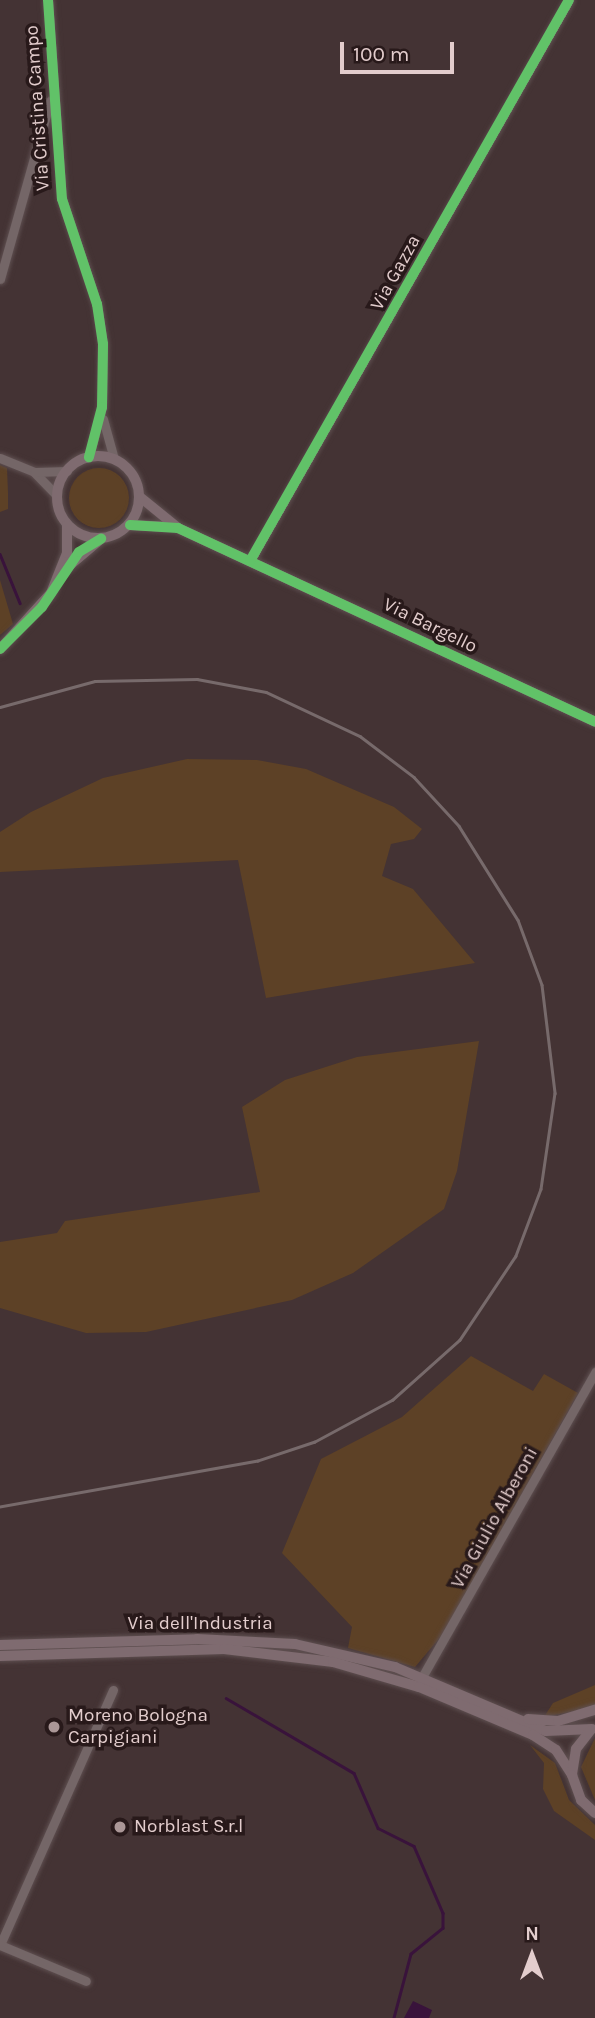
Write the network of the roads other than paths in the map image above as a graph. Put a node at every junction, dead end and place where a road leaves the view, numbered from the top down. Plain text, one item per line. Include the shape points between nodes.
1 (48, 0) edge
2 (569, 0) edge
3 (50, 101) dead end
4 (0, 279) edge
5 (102, 407) junction
6 (89, 457) junction
7 (0, 458) edge
8 (114, 459) junction
9 (67, 471) junction
10 (34, 472) junction
11 (57, 496) junction
12 (140, 497) junction
13 (67, 525) junction
14 (130, 525) junction
15 (178, 528) junction
16 (101, 539) junction
17 (250, 561) junction
18 (61, 573) junction
19 (0, 649) edge
20 (595, 722) edge
21 (595, 1372) edge
22 (0, 1645) edge
23 (0, 1656) edge
24 (422, 1677) junction
25 (113, 1689) dead end
26 (595, 1710) edge
27 (515, 1716) junction
28 (594, 1728) edge
29 (572, 1775) junction
30 (595, 1813) edge
31 (0, 1945) edge
32 (86, 1982) dead end

1 - 5 street, Via Cristina Campo via 62,199 97,304
2 - 17 street, Via Gazza
3 - 4 street
5 - 6 street, Via Cristina Campo
5 - 8 street, Via Cristina Campo
6 - 8 main road
6 - 9 main road
7 - 10 street
8 - 12 main road via 133,474
9 - 10 street
9 - 11 main road
10 - 11 street
11 - 13 main road
12 - 14 main road
12 - 15 main road
13 - 16 main road
13 - 18 main road
14 - 15 main road
14 - 16 main road
15 - 17 main road, Via Bargello
16 - 18 main road
17 - 20 main road, Via Bargello
18 - 19 main road via 42,607
21 - 24 street, Via Giulio Alberoni
22 - 24 main road, Via dell'Industria via 251,1640 336,1651
23 - 29 main road, Via dell'Industria via 224,1649 333,1662 419,1687 533,1735 556,1750
24 - 27 main road, Via dell'Industria
25 - 31 street
26 - 27 main road via 558,1721
27 - 28 main road, Via dell'Industria via 555,1734
28 - 29 main road via 576,1749
29 - 30 main road, Via dell'Industria via 581,1800
31 - 32 street

